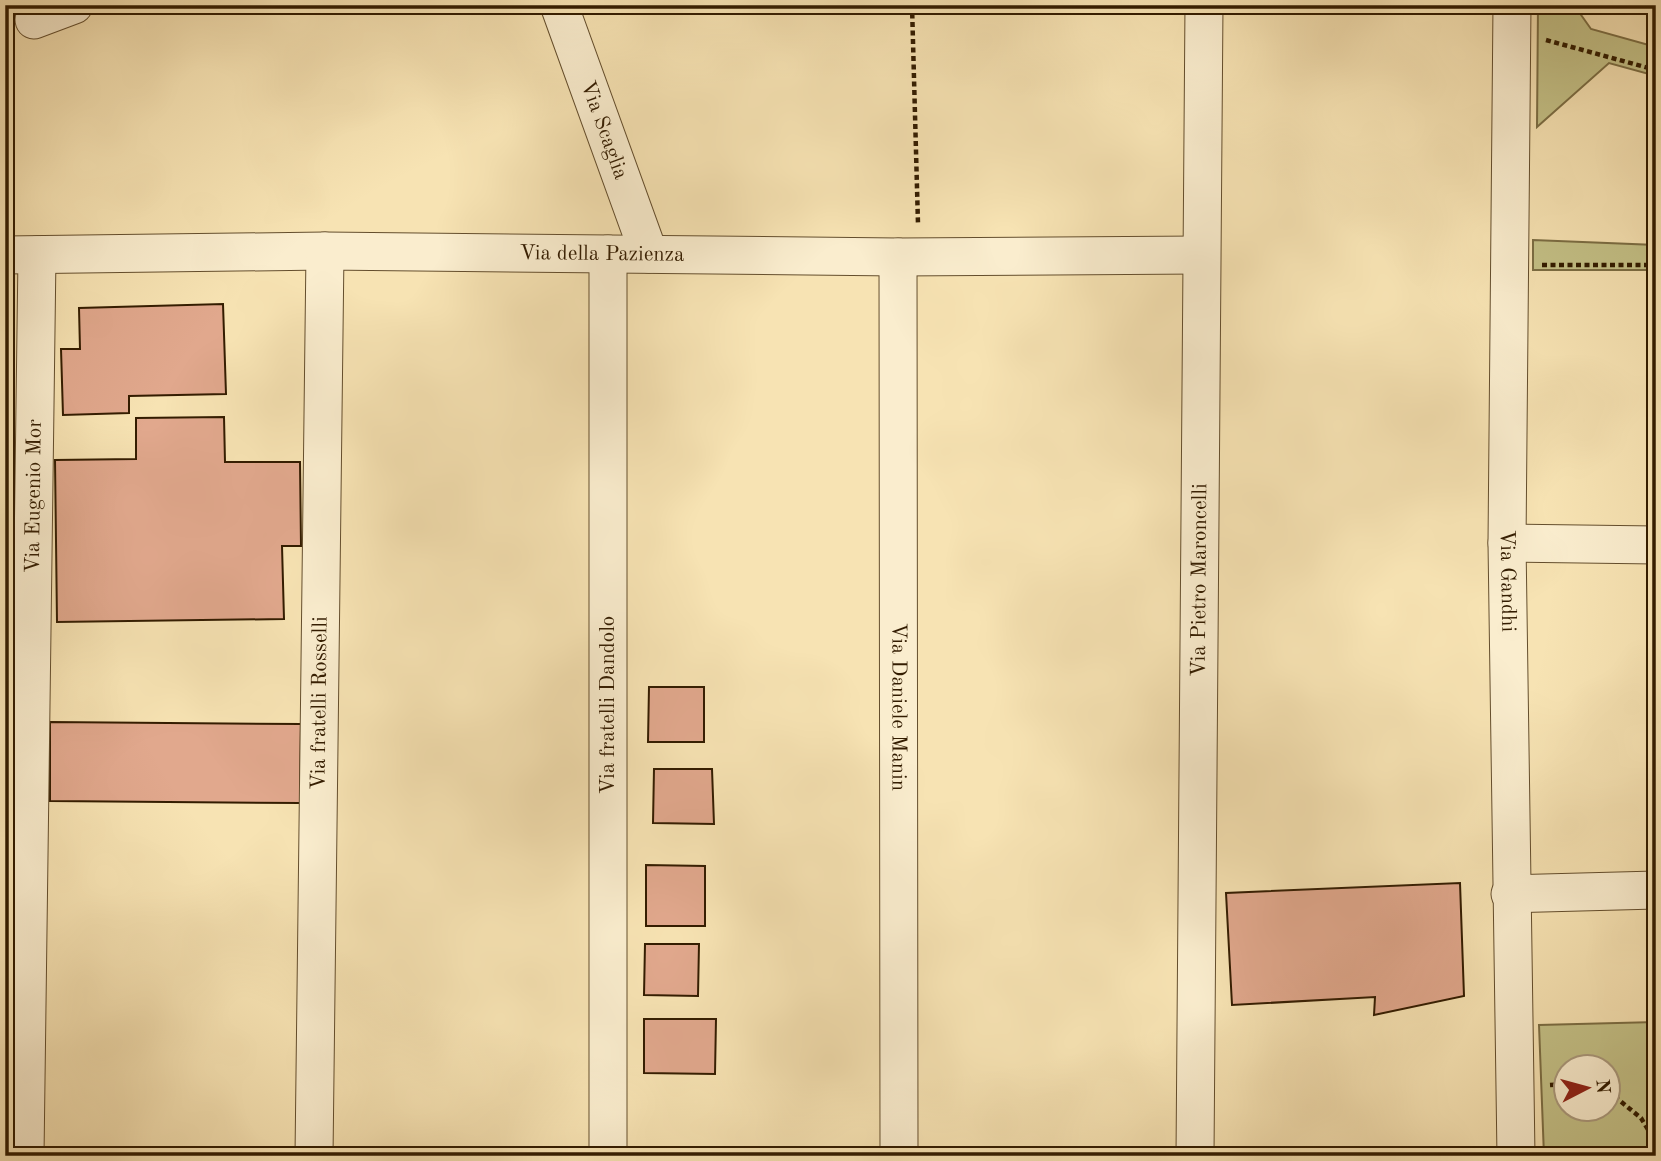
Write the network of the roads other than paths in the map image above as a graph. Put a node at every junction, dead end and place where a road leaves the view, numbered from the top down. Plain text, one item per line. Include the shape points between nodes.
1 (74, 5) edge
2 (559, 5) edge
3 (1204, 5) edge
4 (1512, 18) edge
5 (34, 20) dead end
6 (325, 251) junction
7 (608, 254) junction
8 (649, 254) junction
9 (21, 255) edge
10 (1200, 256) junction
11 (908, 257) junction
12 (1507, 543) junction
13 (1656, 545) edge
14 (1656, 890) edge
15 (1510, 894) junction
16 (25, 1156) edge
17 (314, 1156) edge
18 (608, 1156) edge
19 (900, 1156) edge
20 (1195, 1156) edge
21 (1516, 1156) edge

1 - 5 street
2 - 8 street, Via Scaglia
3 - 10 street, Via Pietro Maroncelli
4 - 12 street, Via Gandhi
6 - 7 street, Via della Pazienza
6 - 9 street, Via della Pazienza
6 - 17 street, Via fratelli Rosselli
7 - 8 street, Via della Pazienza
7 - 18 street, Via fratelli Dandolo
8 - 11 street, Via della Pazienza
9 - 16 street, Via Eugenio Mor
10 - 11 street, Via della Pazienza
10 - 20 street, Via Pietro Maroncelli
11 - 19 street, Via Daniele Manin
12 - 13 street
12 - 15 street, Via Gandhi
14 - 15 street
15 - 21 street, Via Gandhi

